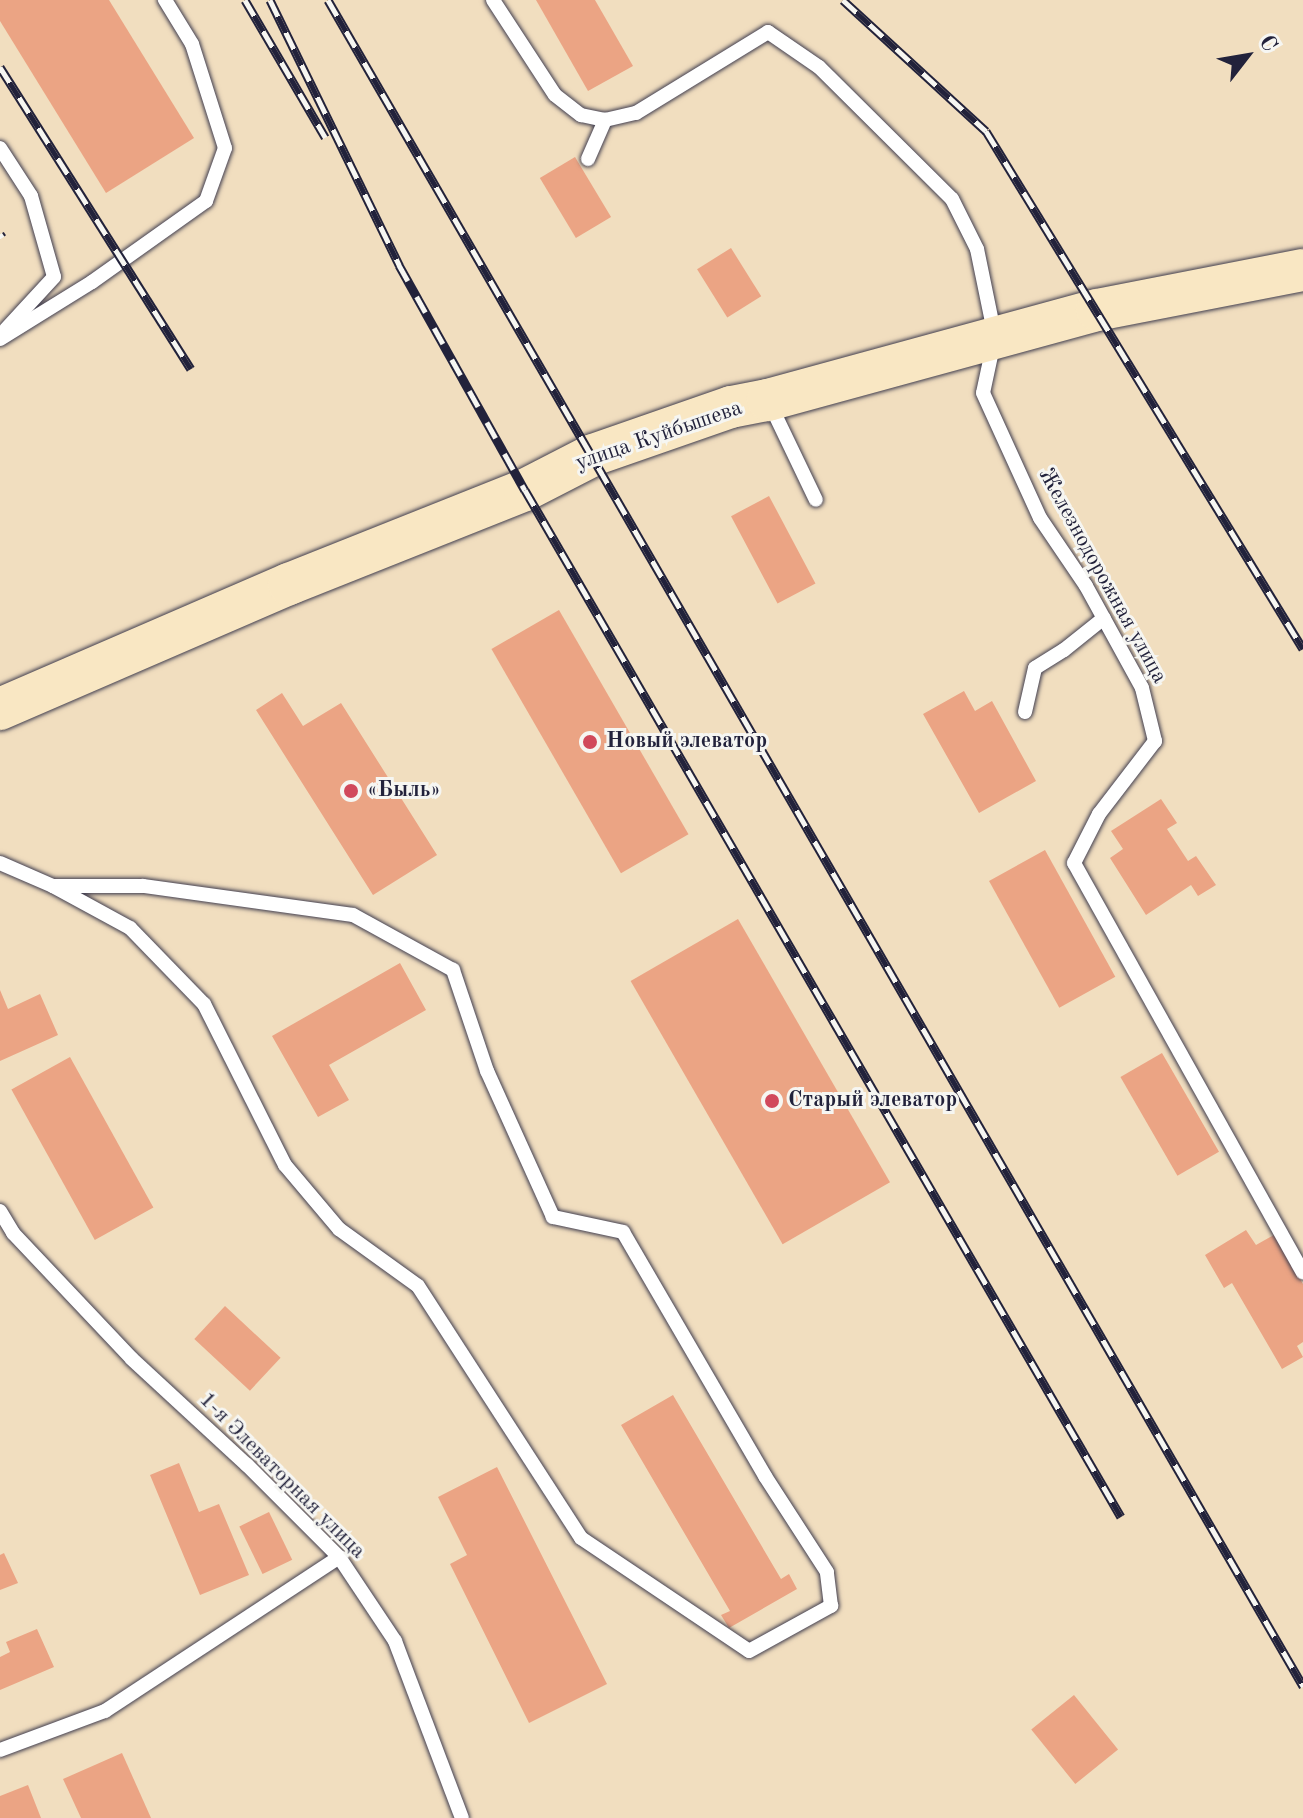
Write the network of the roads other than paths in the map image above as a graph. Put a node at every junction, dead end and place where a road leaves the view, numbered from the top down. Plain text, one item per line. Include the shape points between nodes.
1 (165, 0) edge
2 (493, 0) edge
3 (605, 120) junction
4 (0, 148) edge
5 (588, 159) dead end
6 (1303, 270) edge
7 (0, 337) edge
8 (995, 337) junction
9 (768, 400) junction
10 (816, 500) dead end
11 (1104, 618) junction
12 (0, 709) edge
13 (1025, 712) dead end
14 (0, 863) edge
15 (53, 886) junction
16 (0, 1211) edge
17 (1303, 1272) edge
18 (339, 1557) junction
19 (0, 1750) edge
20 (462, 1818) edge

1 - 7 lane via 192,44 225,148 206,201 92,282
2 - 3 lane via 555,95 581,115
3 - 5 lane
3 - 8 lane, Железнодорожная улица via 636,113 768,32 819,67 952,199 977,249
4 - 7 lane via 31,196 54,277
6 - 8 street, улица Куйбышева via 1097,310
8 - 9 street, улица Куйбышева
8 - 11 lane, Железнодорожная улица via 983,393 1040,518
9 - 10 lane
9 - 12 street, улица Куйбышева via 731,407 593,455 525,490 289,584
11 - 13 lane via 1035,668
11 - 17 lane, Железнодорожная улица via 1142,688 1155,741 1099,814 1074,863
14 - 15 lane
15 - 15 lane via 130,928 204,1004 285,1165 339,1229 418,1286 581,1538 749,1651 831,1606 827,1572 677,1330 623,1232 553,1217 487,1071 453,970 353,915 143,886
16 - 18 lane, 1-я Элеваторная улица via 13,1233 132,1359
18 - 19 lane via 105,1711
18 - 20 lane, 1-я Элеваторная улица via 395,1641

